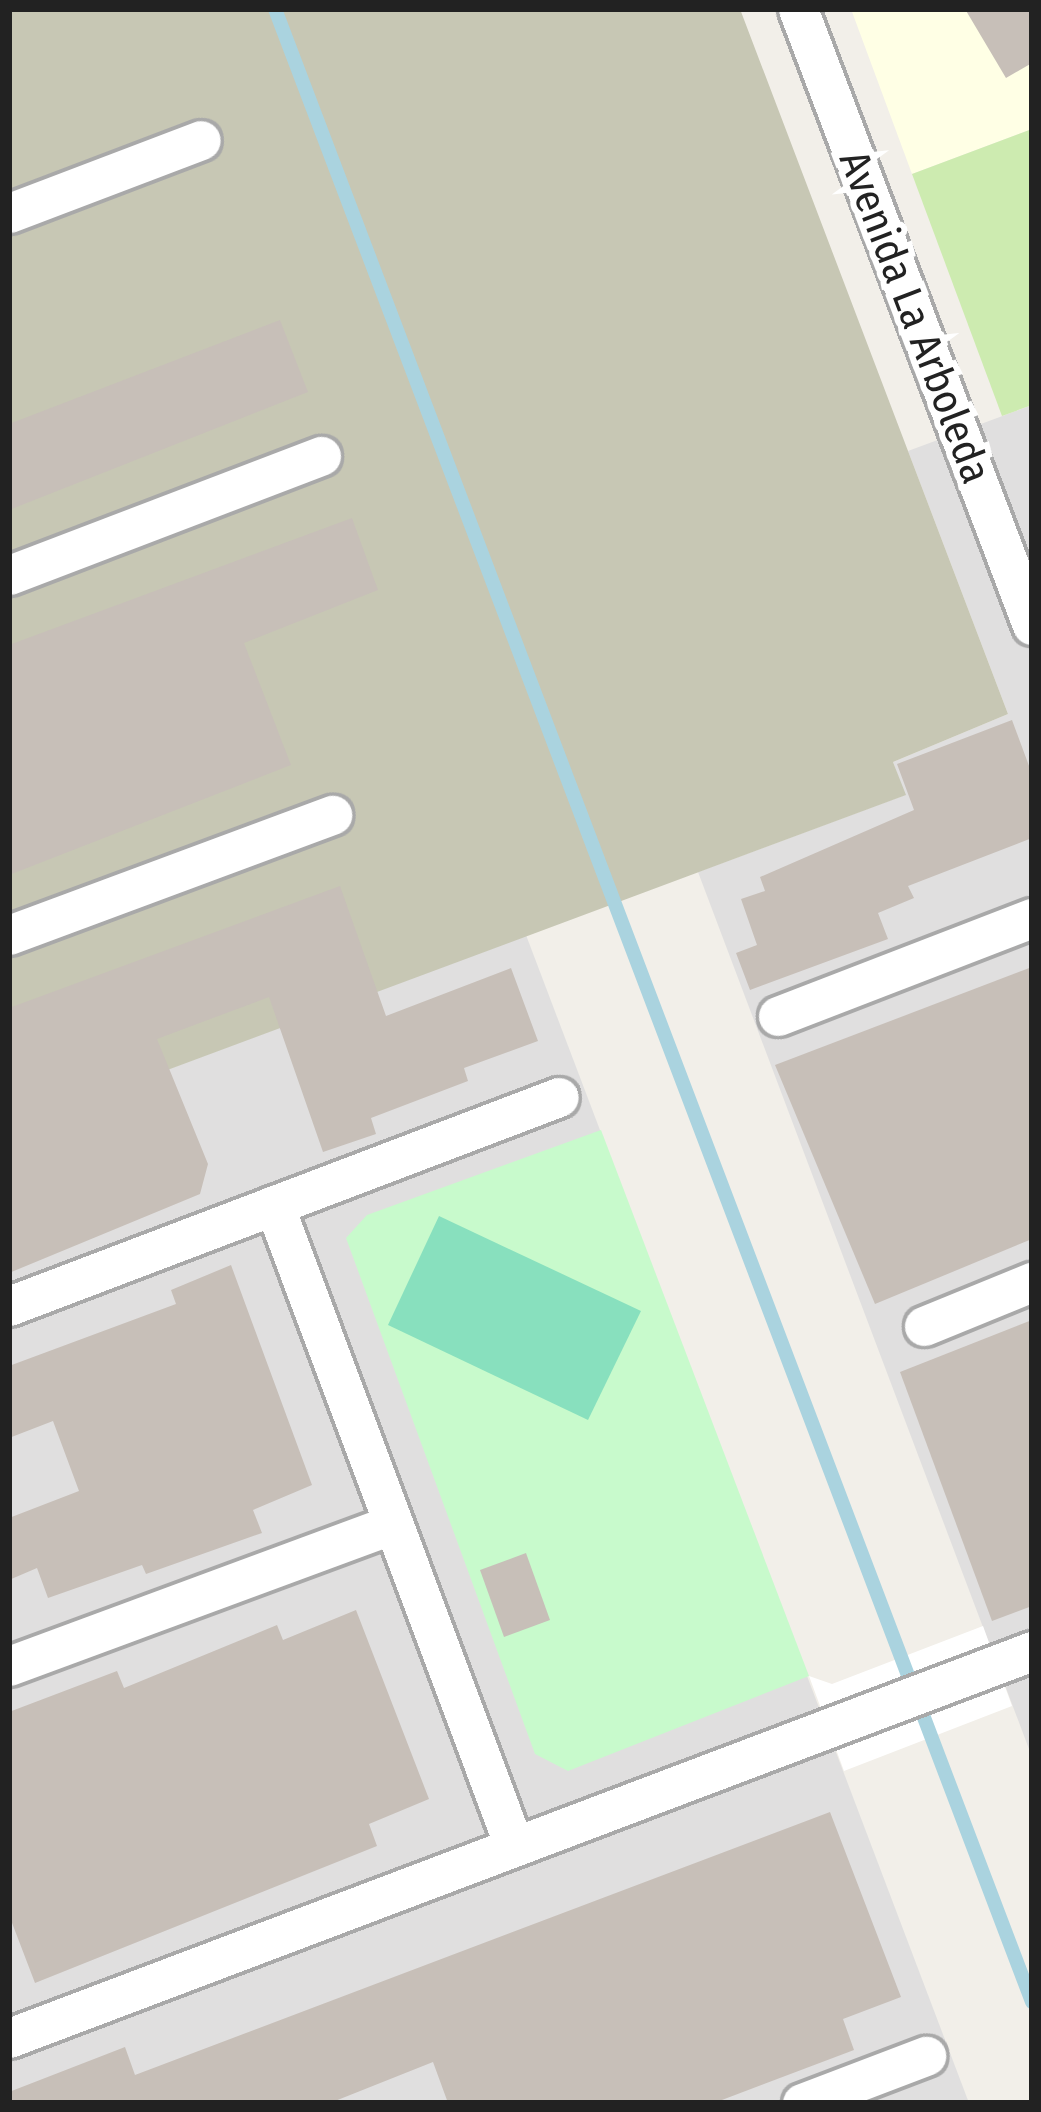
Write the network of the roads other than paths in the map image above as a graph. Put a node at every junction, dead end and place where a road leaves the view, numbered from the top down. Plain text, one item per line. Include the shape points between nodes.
1 (798, 9) edge
2 (201, 140) dead end
3 (9, 213) edge
4 (321, 456) dead end
5 (9, 575) edge
6 (1028, 602) edge
7 (332, 815) dead end
8 (1032, 918) edge
9 (9, 935) edge
10 (778, 1016) dead end
11 (559, 1097) dead end
12 (274, 1205) junction
13 (1032, 1282) edge
14 (9, 1306) edge
15 (924, 1326) dead end
16 (393, 1524) junction
17 (1014, 1657) edge
18 (9, 1666) edge
19 (514, 1846) junction
20 (9, 2038) edge
21 (926, 2056) dead end
22 (802, 2103) edge

1 - 6 street, Avenida La Arboleda
2 - 3 street
4 - 5 street
7 - 9 street
8 - 10 street
11 - 12 street
12 - 14 street
12 - 16 street
13 - 15 street
16 - 18 street
16 - 19 street
17 - 19 street
19 - 20 street
21 - 22 street

